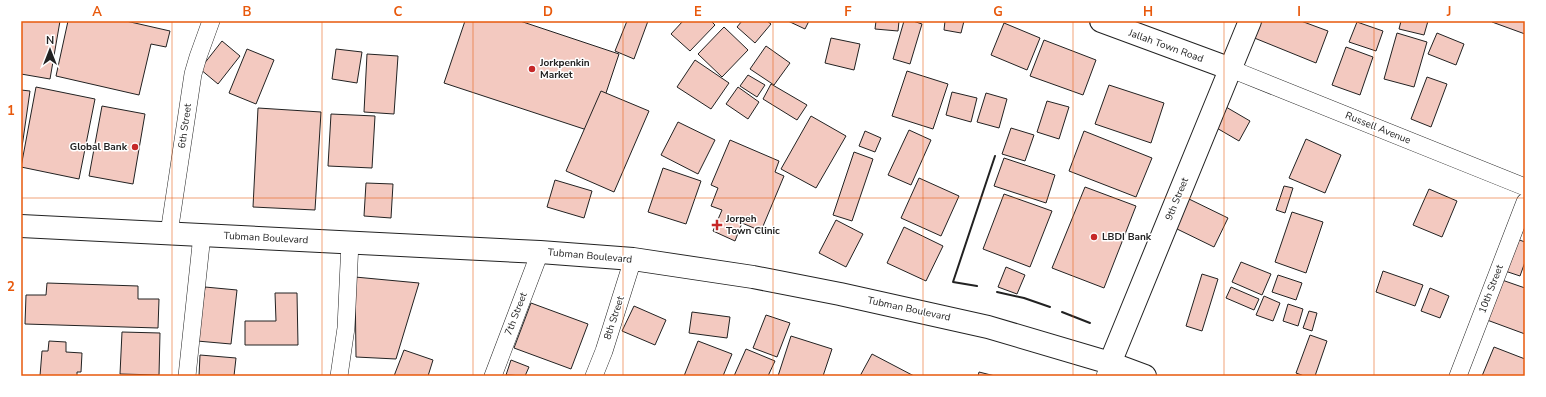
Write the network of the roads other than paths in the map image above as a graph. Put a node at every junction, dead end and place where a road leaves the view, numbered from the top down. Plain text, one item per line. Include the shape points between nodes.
1 (211, 21) edge
2 (1101, 21) edge
3 (1250, 21) edge
4 (1231, 69) junction
5 (1525, 187) edge
6 (1525, 202) edge
7 (21, 226) edge
8 (170, 233) junction
9 (202, 236) junction
10 (350, 242) junction
11 (540, 252) junction
12 (633, 260) junction
13 (1107, 369) edge
14 (187, 376) edge
15 (339, 376) edge
16 (493, 376) edge
17 (594, 376) edge
18 (1145, 376) edge
19 (1458, 376) edge

1 - 8 street, 6th Street via 193,74
2 - 4 main road, Jallah Town Road
3 - 4 main road, 9th Street
4 - 5 street, Russell Avenue
4 - 13 main road, 9th Street
6 - 19 street, 10th Street
7 - 8 main road, Tubman Boulevard
8 - 9 main road, Tubman Boulevard
9 - 10 main road, Tubman Boulevard
9 - 14 street
10 - 11 main road, Tubman Boulevard
10 - 15 street via 346,328
11 - 12 main road, Tubman Boulevard
11 - 16 street, 7th Street
12 - 13 main road, Tubman Boulevard via 753,277 988,326
12 - 17 street, 8th Street
13 - 18 main road, Tubman Boulevard

